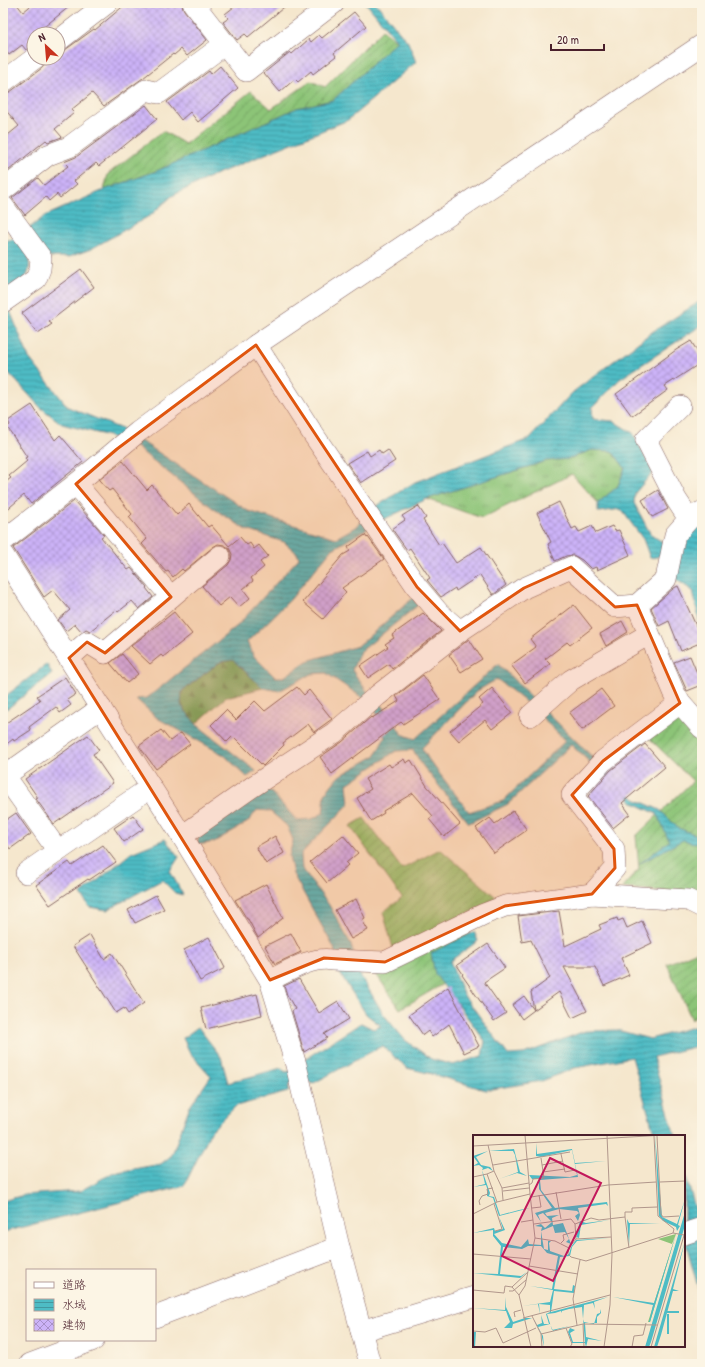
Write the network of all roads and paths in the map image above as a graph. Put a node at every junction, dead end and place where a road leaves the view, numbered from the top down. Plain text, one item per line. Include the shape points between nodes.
1 (107, 3) edge
2 (193, 3) edge
3 (334, 3) edge
4 (66, 34) edge
5 (225, 44) junction
6 (702, 45) edge
7 (26, 65) edge
8 (3, 82) edge
9 (3, 190) edge
10 (3, 206) edge
11 (4, 302) edge
12 (256, 345) junction
13 (680, 406) dead end
14 (76, 484) junction
15 (696, 515) edge
16 (3, 541) edge
17 (3, 555) edge
18 (220, 556) dead end
19 (171, 597) junction
20 (637, 605) junction
21 (460, 631) junction
22 (649, 634) junction
23 (69, 658) junction
24 (680, 703) junction
25 (101, 708) junction
26 (537, 710) dead end
27 (702, 728) edge
28 (4, 777) edge
29 (151, 787) junction
30 (182, 836) junction
31 (58, 851) junction
32 (26, 873) dead end
33 (592, 894) junction
34 (702, 907) edge
35 (270, 980) junction
36 (702, 1228) edge
37 (685, 1234) edge
38 (340, 1247) junction
39 (473, 1297) edge
40 (156, 1317) edge
41 (361, 1331) junction
42 (91, 1341) edge
43 (30, 1364) edge
44 (370, 1364) edge

1 - 4 street
2 - 5 street
3 - 5 street via 246,71
5 - 9 street via 159,93 146,90 68,147 48,155
6 - 12 street
7 - 8 street
10 - 11 street via 41,258 36,279
12 - 14 street via 138,432
12 - 21 street via 417,587 439,613
13 - 15 street via 646,440 676,499
14 - 16 street
14 - 19 street
15 - 20 street via 675,535 666,579
17 - 23 street
18 - 19 street
19 - 23 street via 104,653 87,642
20 - 21 street via 615,607 571,567 524,588
20 - 22 street
21 - 30 street via 334,733
22 - 24 street
22 - 26 street via 571,680
23 - 25 street
24 - 27 street
24 - 33 street via 598,767 572,795 614,848 615,868
25 - 28 street
25 - 29 street
28 - 31 street
29 - 30 street
29 - 31 street
30 - 35 street
31 - 32 street
33 - 34 street via 688,900
33 - 35 street via 505,906 385,962 324,958 311,961
35 - 38 street via 302,1087
36 - 37 street
38 - 40 street
38 - 41 street
39 - 41 street
41 - 44 street
42 - 43 street

